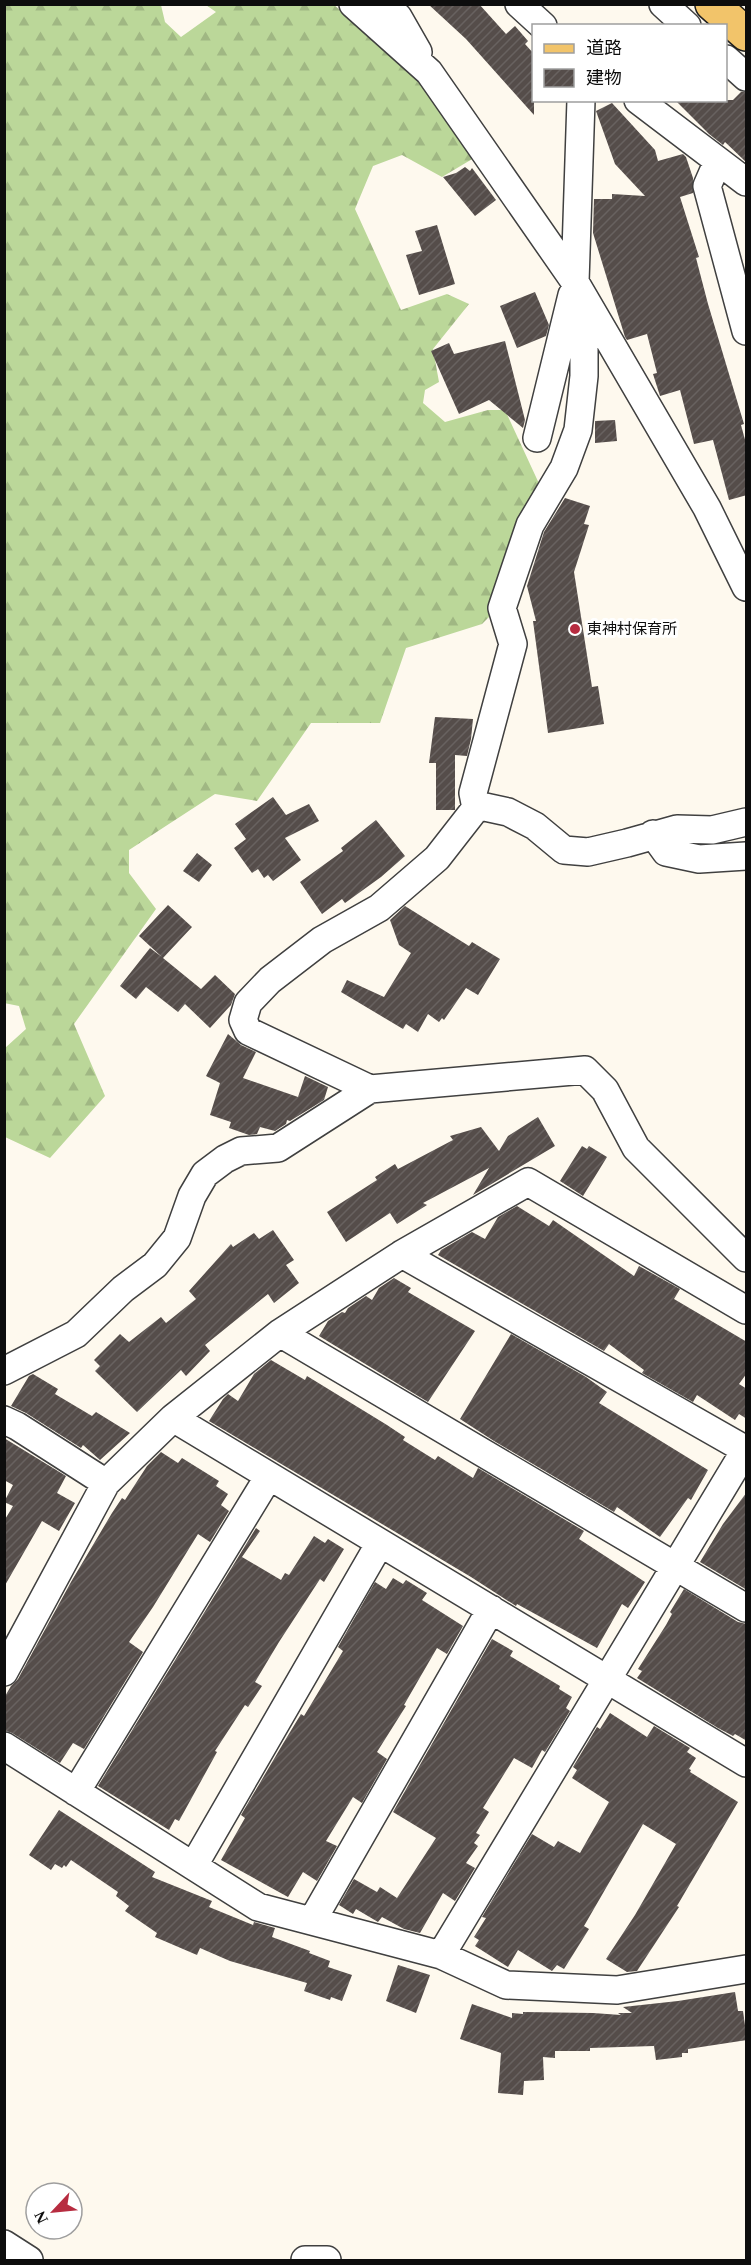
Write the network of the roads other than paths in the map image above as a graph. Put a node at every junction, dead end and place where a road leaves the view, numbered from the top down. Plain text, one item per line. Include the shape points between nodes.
1 (353, 4) edge
2 (384, 4) edge
3 (519, 4) edge
4 (663, 4) edge
5 (712, 4) edge
6 (541, 24) edge
7 (685, 24) edge
8 (747, 34) edge
9 (727, 60) edge
10 (429, 72) junction
11 (747, 77) edge
12 (581, 102) edge
13 (641, 102) edge
14 (718, 161) junction
15 (747, 182) edge
16 (575, 282) junction
17 (747, 331) edge
18 (537, 438) dead end
19 (746, 585) edge
20 (476, 808) junction
21 (747, 822) edge
22 (652, 834) junction
23 (747, 856) edge
24 (370, 1089) junction
25 (402, 1254) junction
26 (747, 1258) edge
27 (747, 1310) edge
28 (280, 1333) junction
29 (4, 1371) edge
30 (173, 1418) junction
31 (4, 1420) edge
32 (746, 1450) edge
33 (269, 1476) junction
34 (106, 1484) junction
35 (380, 1543) junction
36 (676, 1567) junction
37 (747, 1608) edge
38 (491, 1610) junction
39 (4, 1672) edge
40 (608, 1679) junction
41 (4, 1746) edge
42 (747, 1762) edge
43 (76, 1792) junction
44 (194, 1866) junction
45 (312, 1921) junction
46 (441, 1955) junction
47 (747, 1969) edge
48 (4, 2244) edge
49 (29, 2260) edge
50 (305, 2260) edge
51 (327, 2260) edge

1 - 10 street
2 - 10 street via 398,17
3 - 6 street
4 - 7 street
5 - 8 main road
9 - 11 street
10 - 16 street
12 - 16 street
13 - 14 street
14 - 15 street
14 - 17 street via 707,186
16 - 18 street
16 - 19 street via 707,508
16 - 20 street via 584,336 578,430 564,468 530,525 502,608 513,644 473,794
20 - 22 street via 508,812 535,826 564,850 588,852
20 - 24 street via 437,858 379,908 322,940 270,980 248,1003 243,1020 248,1031
21 - 22 street via 712,830 677,829
22 - 23 street via 666,852 699,859
24 - 26 street via 585,1070 605,1090 636,1148
24 - 29 street via 279,1148 241,1151 205,1174 192,1196 177,1238 155,1265 76,1334
25 - 27 street via 528,1182
25 - 28 street
25 - 32 street
28 - 30 street
28 - 36 street
30 - 33 street
30 - 34 street
31 - 34 street
32 - 36 street
33 - 35 street
33 - 43 street
34 - 39 street
35 - 38 street
35 - 44 street
36 - 37 street
36 - 40 street
38 - 40 street
38 - 45 street
40 - 42 street
40 - 46 street
41 - 43 street
43 - 44 street
44 - 45 street via 258,1907
45 - 46 street
46 - 47 street via 506,1985 558,1988 617,1990
48 - 49 street
50 - 51 street

